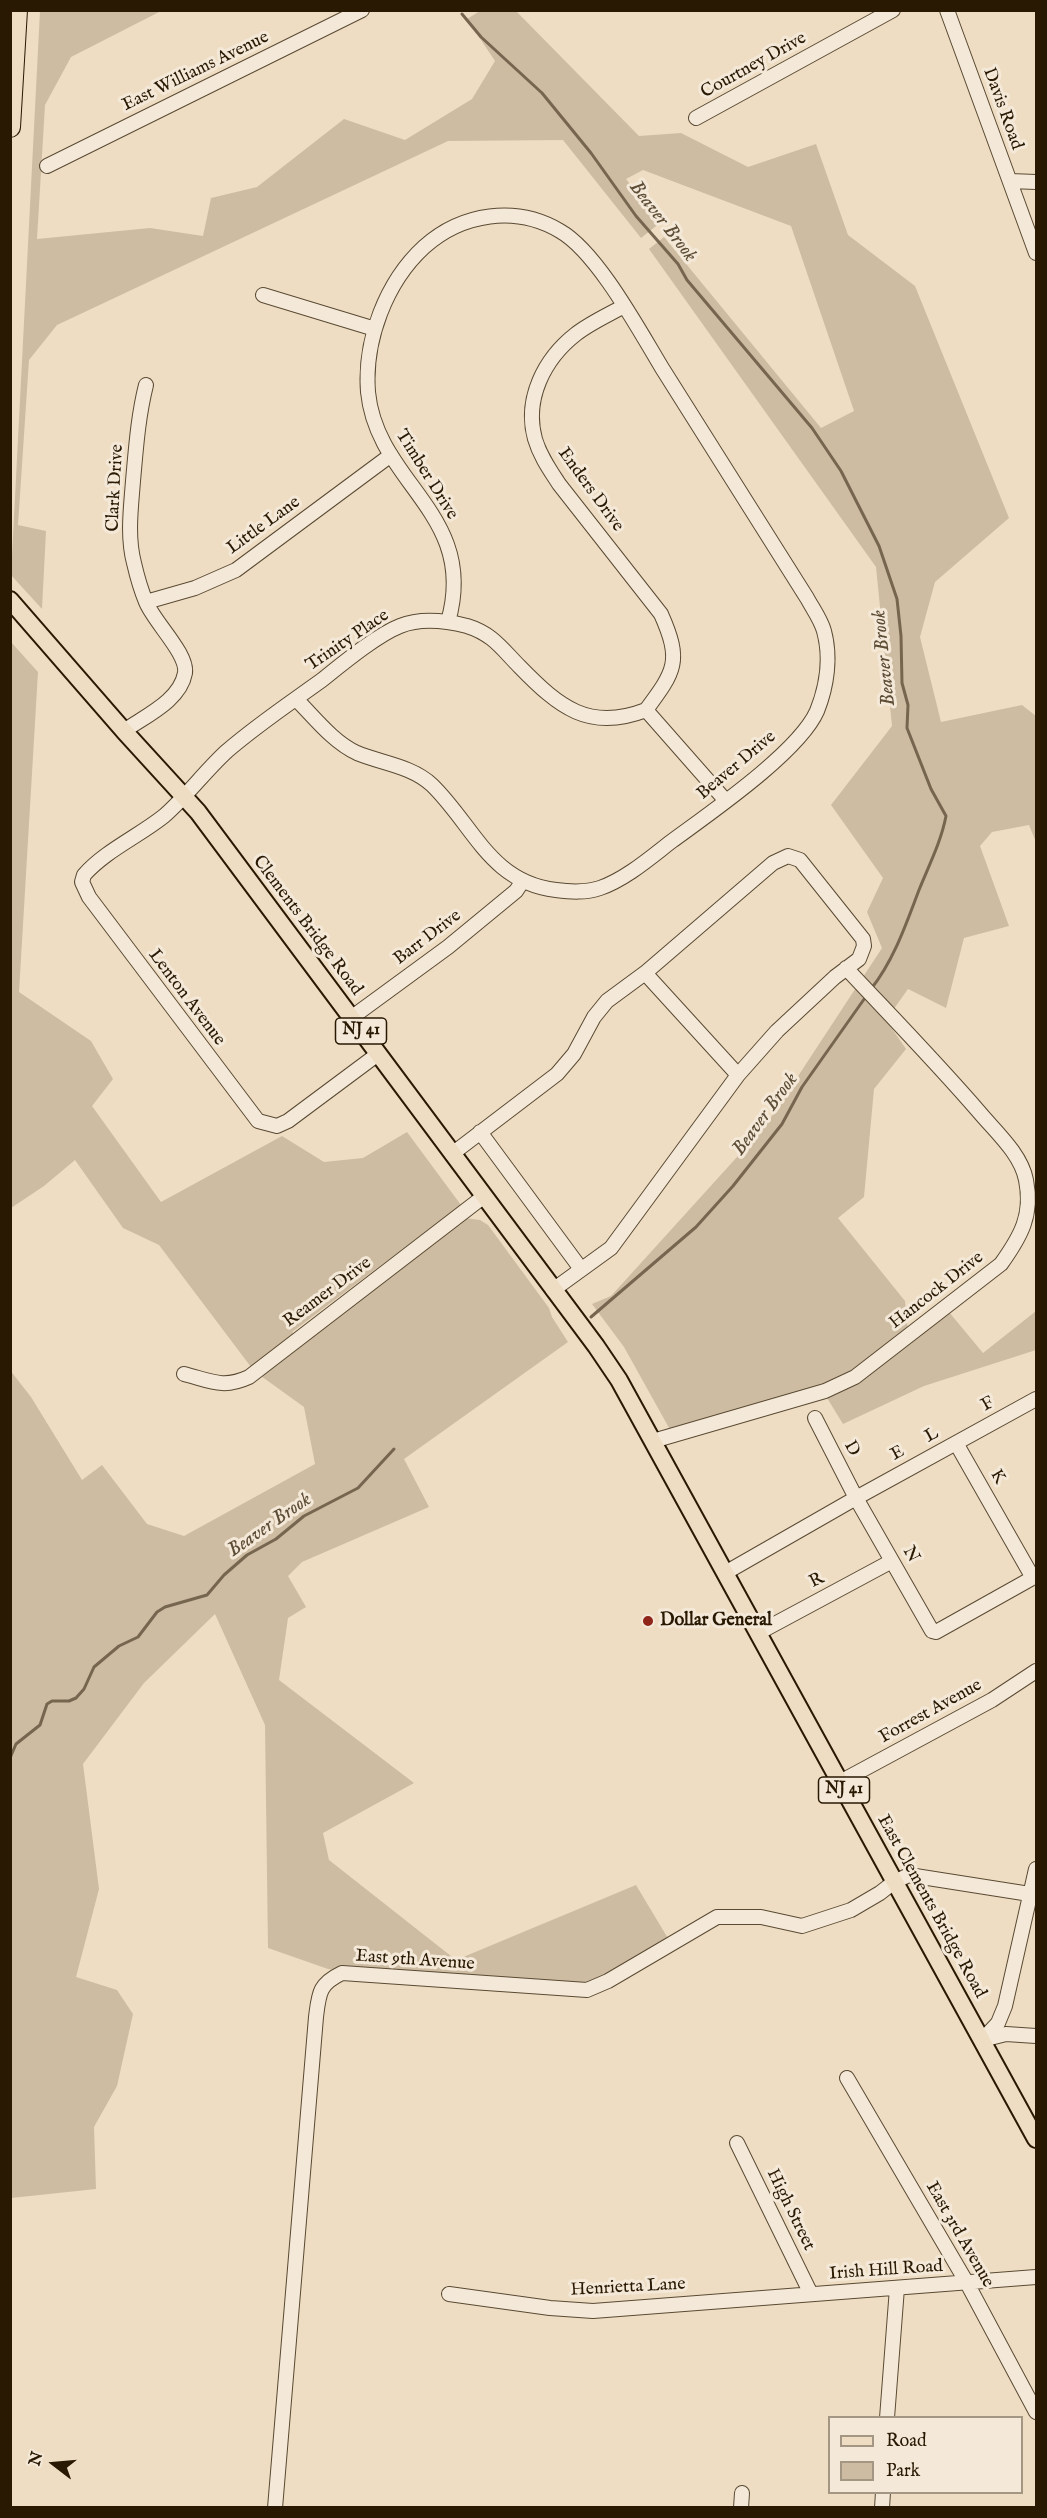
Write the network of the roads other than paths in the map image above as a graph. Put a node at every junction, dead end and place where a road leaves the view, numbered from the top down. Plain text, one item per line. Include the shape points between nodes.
1 (17, 10) edge
2 (362, 10) edge
3 (893, 10) edge
4 (947, 10) edge
5 (696, 118) dead end
6 (10, 127) edge
7 (47, 166) dead end
8 (1010, 181) junction
9 (1036, 182) edge
10 (1036, 254) edge
11 (263, 295) dead end
12 (624, 306) junction
13 (375, 329) junction
14 (146, 386) dead end
15 (390, 455) junction
16 (10, 600) edge
17 (146, 602) junction
18 (448, 622) junction
19 (296, 699) junction
20 (646, 710) junction
21 (124, 731) junction
22 (184, 796) junction
23 (726, 801) junction
24 (82, 882) joint
25 (522, 882) junction
26 (846, 969) junction
27 (645, 973) junction
28 (351, 1018) junction
29 (378, 1054) junction
30 (738, 1075) junction
31 (480, 1132) junction
32 (452, 1154) junction
33 (483, 1197) junction
34 (581, 1269) junction
35 (553, 1290) junction
36 (184, 1374) dead end
37 (1036, 1399) edge
38 (815, 1418) dead end
39 (653, 1441) junction
40 (956, 1443) junction
41 (925, 1460) joint
42 (856, 1498) junction
43 (892, 1561) junction
44 (725, 1573) junction
45 (1035, 1577) edge
46 (758, 1633) junction
47 (1036, 1671) edge
48 (840, 1782) junction
49 (1036, 1869) edge
50 (894, 1882) junction
51 (1033, 1895) edge
52 (1036, 2036) edge
53 (982, 2040) junction
54 (847, 2078) dead end
55 (1036, 2139) edge
56 (737, 2143) dead end
57 (1036, 2277) edge
58 (967, 2283) junction
59 (897, 2288) junction
60 (449, 2294) dead end
61 (811, 2294) junction
62 (737, 2299) joint
63 (1036, 2412) edge
64 (887, 2416) edge
65 (742, 2493) dead end
66 (275, 2508) edge
67 (741, 2508) edge

1 - 6 highway
2 - 7 street, East Williams Avenue
3 - 5 street, Courtney Drive
4 - 8 street, Davis Road
8 - 9 street
8 - 10 street, Davis Road
11 - 13 street
12 - 13 street, Timber Drive via 586,252 560,231 529,219 488,215 432,240 408,261 392,287
12 - 20 street, Enders Drive via 578,332 562,346 532,399 535,438 544,461 661,614 670,633 673,666 668,680
12 - 23 street, Beaver Drive via 824,629 827,676 810,724 791,746
13 - 15 street, Timber Drive via 368,394
14 - 17 street, Clark Drive via 139,415 130,524 133,561
15 - 17 street, Little Lane via 236,570 195,588
15 - 18 street, Timber Drive via 435,517 448,547 455,587
16 - 21 main road, Clements Bridge Road / NJ 41
17 - 21 street, Clark Drive via 184,661 185,671 172,698
18 - 19 street, Trinity Place via 418,621 400,626
18 - 20 street, Trinity Place via 495,639 551,696 576,713 608,720
19 - 22 street, Trinity Place via 227,751
19 - 25 street, Beaver Drive via 336,739 355,752 412,772 431,784 502,870
20 - 23 street
21 - 22 main road, Clements Bridge Road / NJ 41
22 - 24 street, Trinity Place via 164,816 88,870
22 - 28 main road, Clements Bridge Road / NJ 41
23 - 25 street, Beaver Drive via 602,887 580,893
24 - 29 street, Lenton Avenue via 89,897 258,1121 277,1126 288,1121
25 - 28 street, Barr Drive via 448,946
26 - 27 street via 862,953 863,939 800,860 788,856 773,862
26 - 30 street via 777,1031
26 - 39 street, Hancock Drive via 1012,1150 1026,1177 1027,1217 1001,1264 855,1377 825,1391
27 - 30 street
27 - 31 street via 607,1001 557,1074
28 - 29 main road, Clements Bridge Road / NJ 41
29 - 32 main road, Clements Bridge Road / NJ 41
30 - 34 street via 611,1248
31 - 32 street
31 - 34 street
32 - 33 main road, Clements Bridge Road / NJ 41
33 - 35 main road, Clements Bridge Road / NJ 41
33 - 36 street, Reamer Drive via 249,1377 225,1384
34 - 35 street
35 - 39 main road, Clements Bridge Road / NJ 41 via 608,1363
37 - 40 street, F
38 - 42 street, D
39 - 44 main road, East Clements Bridge Road / NJ 41
40 - 41 street, L
40 - 45 street, K
41 - 42 street, E
42 - 43 street, N
42 - 44 street
43 - 45 street, N via 936,1632
43 - 46 street, R
44 - 46 main road, East Clements Bridge Road / NJ 41
46 - 48 main road, East Clements Bridge Road / NJ 41
47 - 48 street, Forrest Avenue via 992,1700
48 - 50 main road, East Clements Bridge Road / NJ 41
49 - 51 street
50 - 51 street via 909,1875
50 - 53 main road, East Clements Bridge Road / NJ 41
50 - 66 street, East 9th Avenue via 851,1910 802,1926 761,1917 717,1917 587,1990 342,1973 330,1979 319,1991 316,2017
51 - 53 street via 1005,2006 998,2023
52 - 53 street via 1006,2034
53 - 55 main road, East Clements Bridge Road / NJ 41
54 - 58 street, East 3rd Avenue
56 - 61 street, High Street
57 - 58 street, Irish Hill Road
58 - 59 street, Irish Hill Road
58 - 63 street, East 3rd Avenue
59 - 61 street, Irish Hill Road
59 - 64 street
60 - 62 street, Henrietta Lane via 593,2311
61 - 62 street, Irish Hill Road
65 - 67 street

